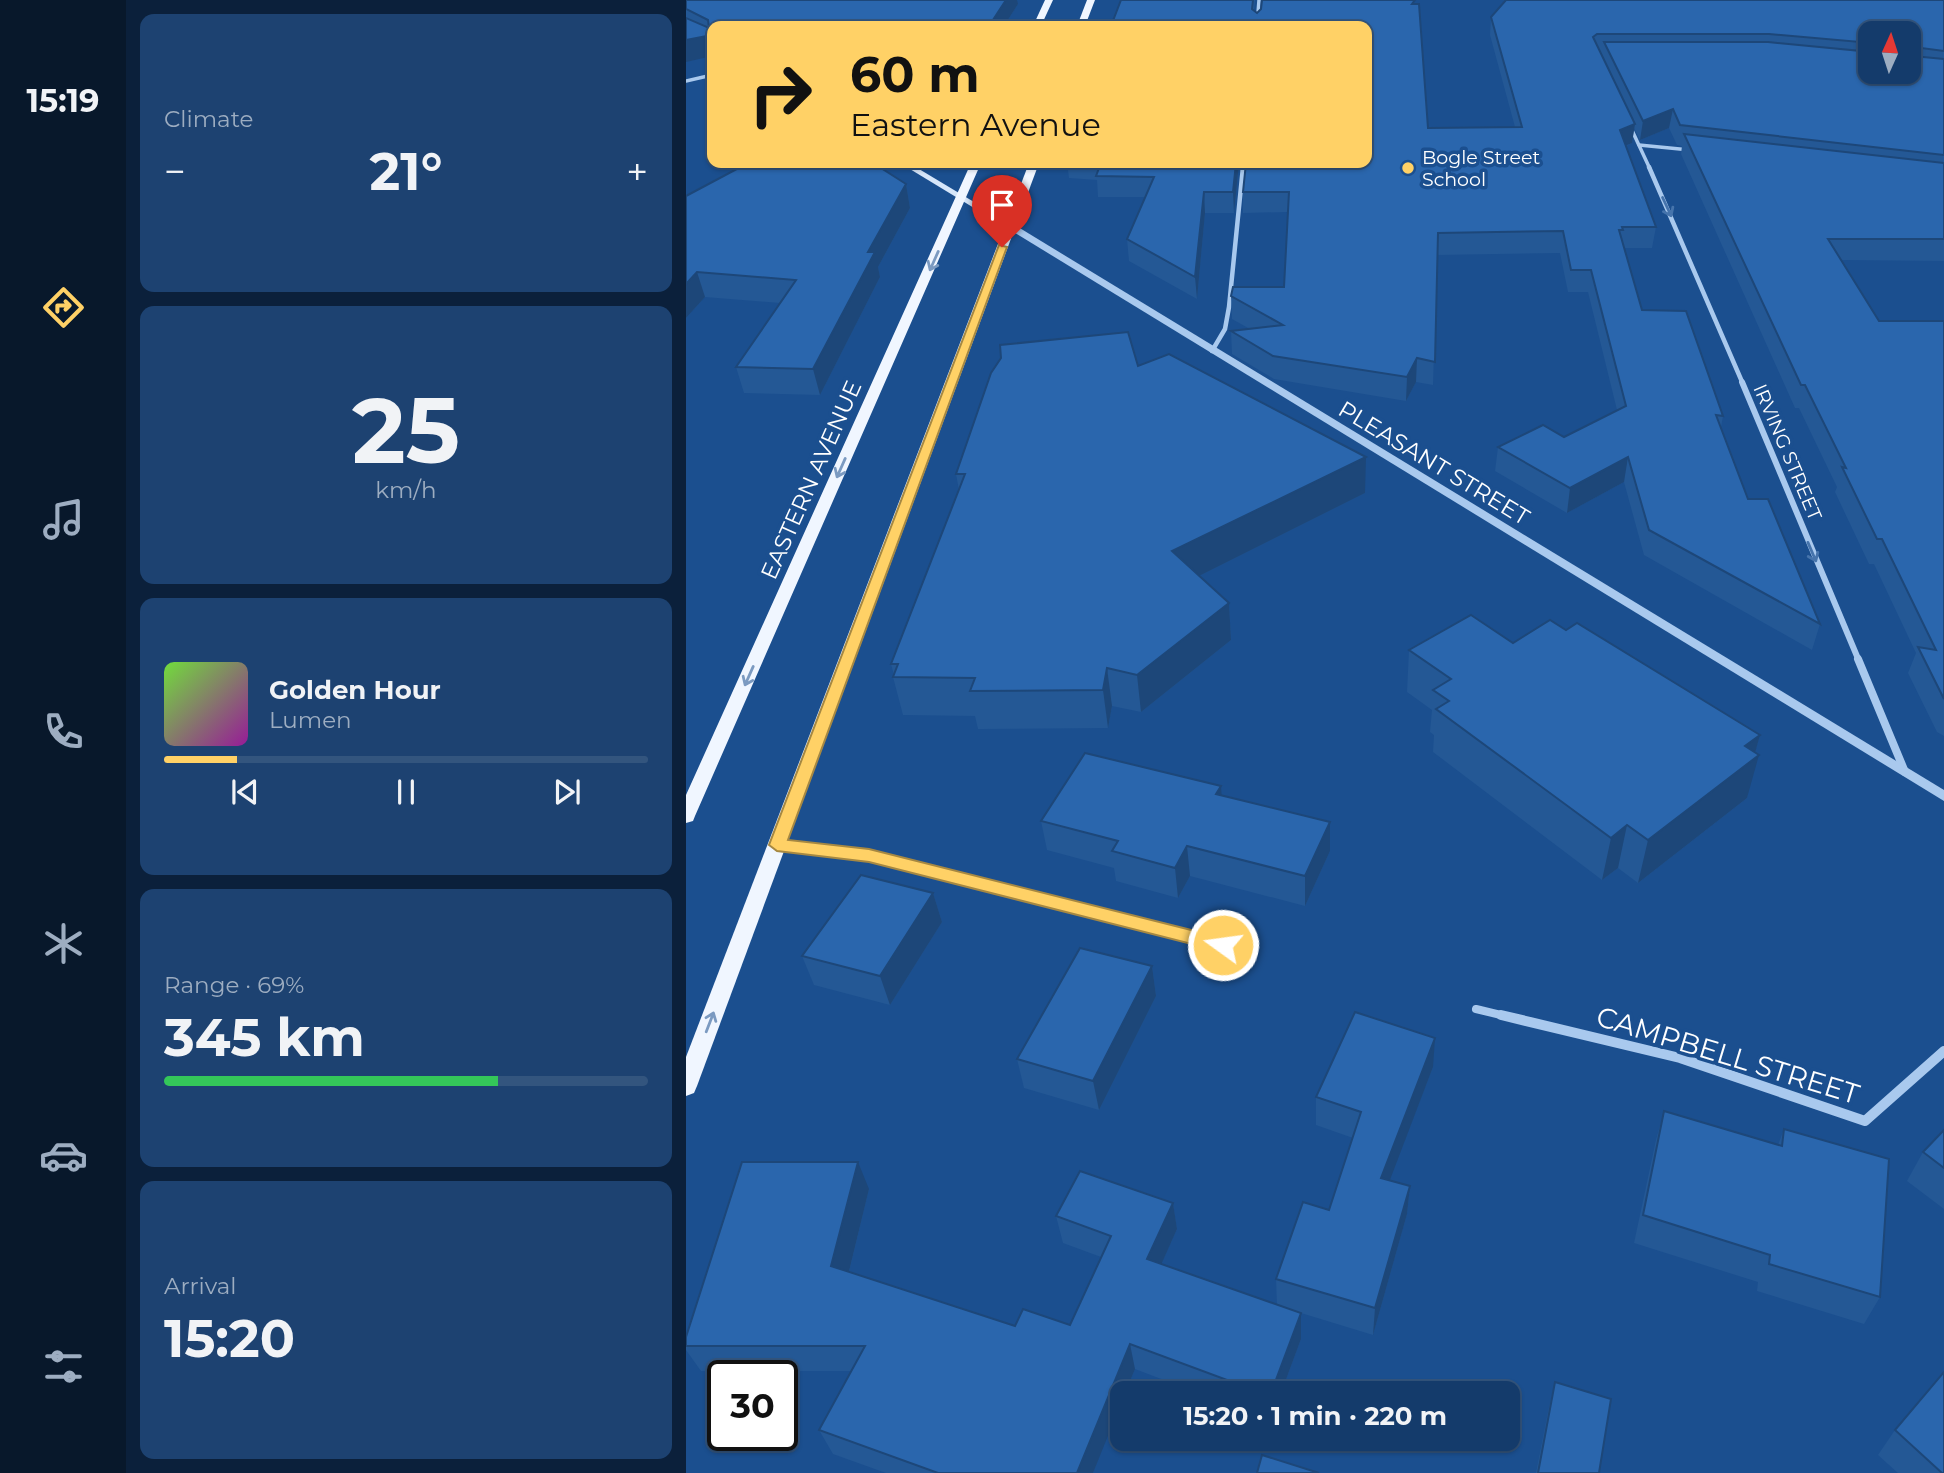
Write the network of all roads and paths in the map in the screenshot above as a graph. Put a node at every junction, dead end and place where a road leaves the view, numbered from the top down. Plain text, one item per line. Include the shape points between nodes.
1 (1049, 0) edge
2 (1091, 0) edge
3 (1259, 0) edge
4 (1039, 21) edge
5 (1083, 21) edge
6 (1257, 21) edge
7 (707, 76) edge
8 (686, 81) edge
9 (1628, 122) edge
10 (1639, 145) junction
11 (1692, 150) edge
12 (912, 168) edge
13 (974, 168) edge
14 (1032, 168) edge
15 (1242, 168) edge
16 (961, 198) junction
17 (1010, 226) junction
18 (1212, 351) junction
19 (1906, 772) junction
20 (1944, 796) edge
21 (686, 816) edge
22 (777, 845) junction
23 (1223, 945) dead end
24 (1476, 1009) dead end
25 (1944, 1051) edge
26 (686, 1086) edge

1 - 4 main road
2 - 5 main road
3 - 6 street
7 - 8 street
9 - 10 street, IRVING STREET
10 - 11 street
10 -> 19 street, IRVING STREET
12 - 16 main road, PLEASANT STREET
13 - 16 main road, EASTERN AVENUE
14 - 17 main road
15 - 18 street via 1227,319
16 - 17 main road, PLEASANT STREET
16 -> 21 main road, EASTERN AVENUE
17 - 18 street, PLEASANT STREET
17 - 22 main road
18 - 19 street, PLEASANT STREET
19 - 20 street, PLEASANT STREET
22 - 23 street via 869,856
26 -> 22 main road
24 - 25 street, CAMPBELL STREET via 1680,1058 1865,1121

